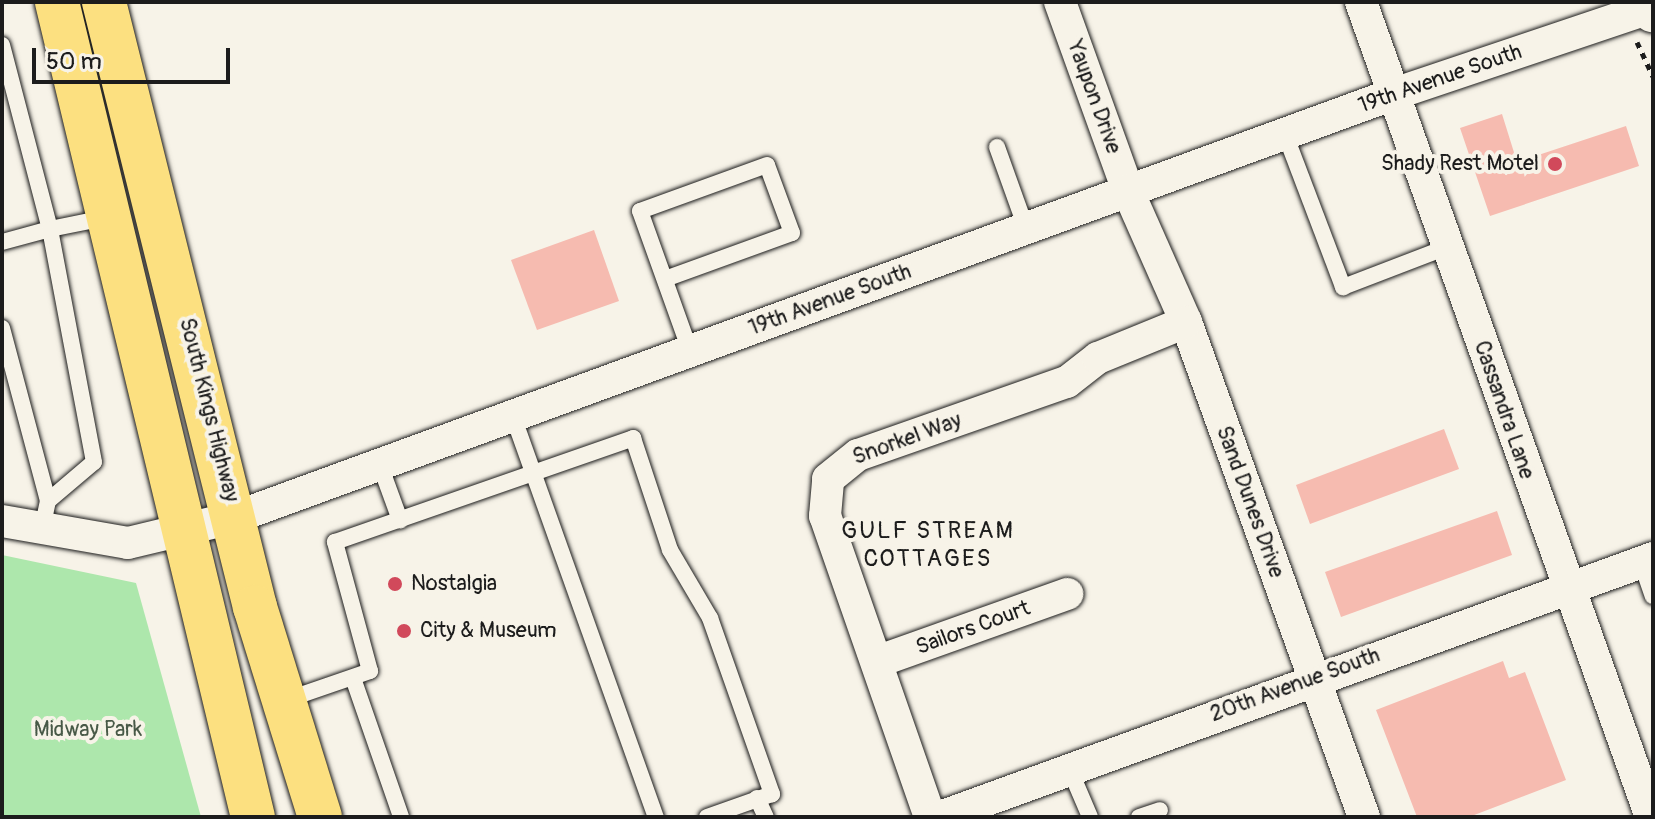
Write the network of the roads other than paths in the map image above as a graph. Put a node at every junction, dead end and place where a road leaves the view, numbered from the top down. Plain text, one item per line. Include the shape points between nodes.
1 (57, 2) edge
2 (104, 2) edge
3 (1060, 2) edge
4 (1361, 2) edge
5 (1652, 6) edge
6 (2, 45) edge
7 (1394, 94) junction
8 (1285, 134) junction
9 (997, 147) dead end
10 (1128, 191) junction
11 (111, 217) junction
12 (1026, 228) junction
13 (50, 229) junction
14 (2, 242) edge
15 (1447, 247) junction
16 (665, 279) junction
17 (1186, 322) junction
18 (2, 328) edge
19 (690, 351) junction
20 (513, 416) junction
21 (380, 465) junction
22 (532, 473) junction
23 (45, 515) junction
24 (236, 517) junction
25 (400, 520) junction
26 (2, 521) edge
27 (183, 526) junction
28 (1647, 560) edge
29 (1565, 588) junction
30 (1067, 594) dead end
31 (1653, 596) edge
32 (879, 661) junction
33 (1313, 677) junction
34 (353, 678) junction
35 (284, 700) junction
36 (1070, 770) junction
37 (757, 798) junction
38 (1649, 802) edge
39 (1160, 810) dead end
40 (253, 817) edge
41 (320, 817) edge
42 (401, 817) edge
43 (656, 817) edge
44 (707, 817) edge
45 (766, 817) edge
46 (930, 817) edge
47 (940, 817) edge
48 (1090, 817) edge
49 (1139, 817) edge
50 (1364, 817) edge

1 - 11 main road
2 - 24 main road, South Kings Highway
3 - 10 street, Yaupon Drive
4 - 7 street, Cassandra Lane
5 - 7 street, 19th Avenue South
6 - 13 lane
7 - 8 street, 19th Avenue South
7 - 15 street, Cassandra Lane
8 - 10 street, 19th Avenue South
8 - 15 lane via 1343,287
9 - 12 lane
10 - 12 street, 19th Avenue South
10 - 17 street, Sand Dunes Drive
11 - 13 lane
11 - 27 main road
12 - 19 street, 19th Avenue South
13 - 14 lane
13 - 23 lane via 94,462
15 - 29 street, Cassandra Lane
16 - 16 lane via 640,211 767,165 792,233
16 - 19 lane
17 - 32 street, Snorkel Way via 1098,358 1067,382 835,469 824,489 825,516
17 - 33 street, Sand Dunes Drive
18 - 23 lane
19 - 20 street, 19th Avenue South
20 - 21 street, 19th Avenue South
20 - 22 lane
21 - 24 street, 19th Avenue South
21 - 25 lane
22 - 25 lane
22 - 37 lane via 633,438 670,550 710,618 772,794
22 - 43 lane
23 - 26 street, 19th Avenue South
23 - 27 street, 19th Avenue South via 128,543
24 - 27 street, 19th Avenue South
24 - 35 main road, South Kings Highway
25 - 34 lane via 335,542 370,671
27 - 40 main road
28 - 29 street, 20th Avenue South
28 - 31 lane
29 - 33 street, 20th Avenue South
29 - 38 street, Cassandra Lane
30 - 32 street, Sailors Court
32 - 46 street, Snorkel Way
33 - 36 street, 20th Avenue South
33 - 50 street, Sand Dunes Drive
34 - 35 lane
34 - 42 lane
35 - 41 main road, South Kings Highway
36 - 47 street, 20th Avenue South
36 - 48 lane
37 - 44 lane
37 - 45 lane
39 - 49 lane

